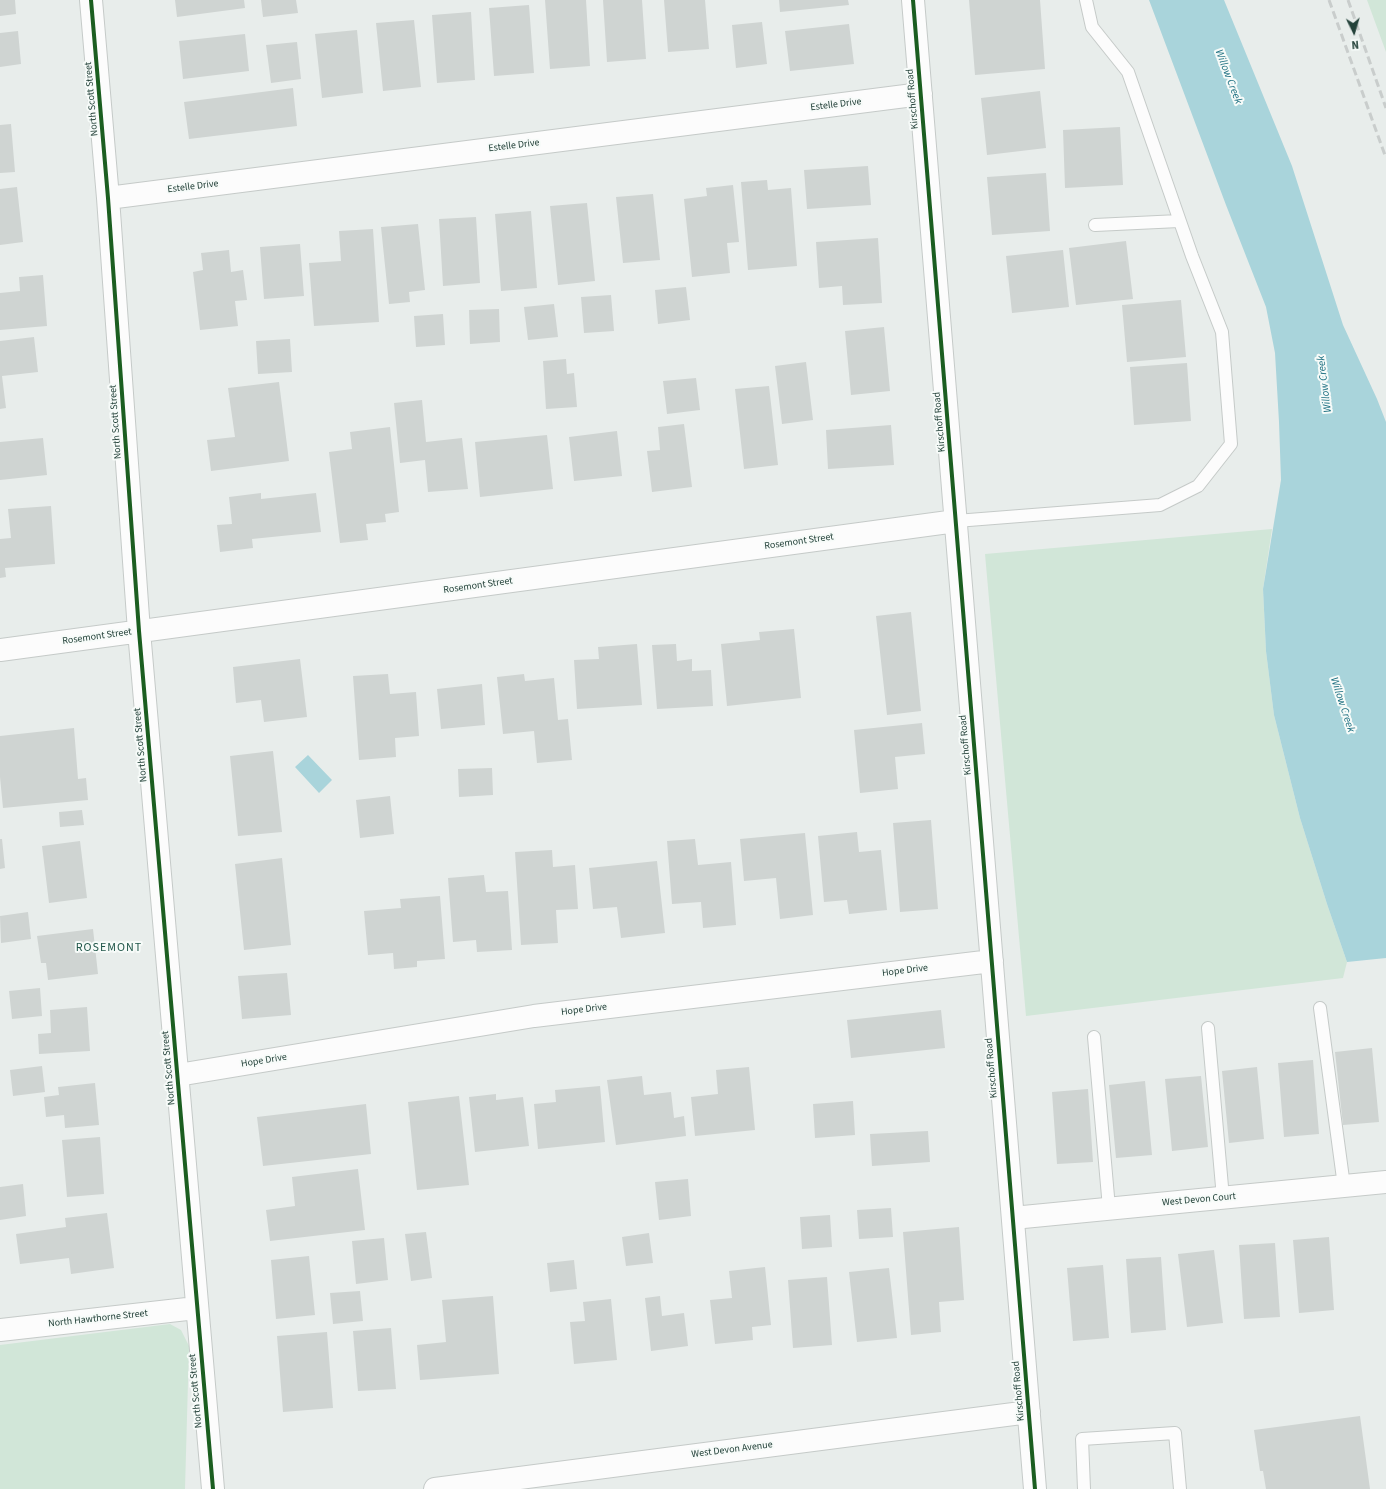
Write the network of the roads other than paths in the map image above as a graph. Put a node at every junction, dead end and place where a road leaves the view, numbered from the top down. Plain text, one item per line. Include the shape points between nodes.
1 (91, 0) edge
2 (913, 0) edge
3 (1086, 0) edge
4 (921, 94) junction
5 (108, 198) junction
6 (1179, 221) junction
7 (1095, 225) dead end
8 (956, 521) junction
9 (140, 631) junction
10 (0, 650) edge
11 (992, 961) junction
12 (1320, 1008) dead end
13 (1208, 1028) dead end
14 (1094, 1037) dead end
15 (178, 1075) junction
16 (1386, 1182) edge
17 (1344, 1186) junction
18 (1223, 1198) junction
19 (1109, 1208) junction
20 (1013, 1218) junction
21 (196, 1308) junction
22 (0, 1330) edge
23 (1029, 1412) junction
24 (213, 1489) edge
25 (435, 1489) edge
26 (1035, 1489) edge
27 (1084, 1489) edge
28 (1180, 1489) edge

1 - 5 street, North Scott Street
2 - 4 street, Kirschoff Road
3 - 6 lane via 1092,27 1128,72
4 - 5 street, Estelle Drive
4 - 8 street, Kirschoff Road
5 - 9 street, North Scott Street
6 - 7 lane
6 - 8 lane via 1222,332 1231,444 1198,486 1160,505
8 - 9 street, Rosemont Street
8 - 11 street, Kirschoff Road
9 - 10 street, Rosemont Street
9 - 15 street, North Scott Street
11 - 15 street, Hope Drive via 534,1016
11 - 20 street, Kirschoff Road
12 - 17 lane
13 - 18 lane
14 - 19 lane
15 - 21 street, North Scott Street
16 - 17 street, West Devon Court
17 - 18 street, West Devon Court
18 - 19 street, West Devon Court
19 - 20 street, West Devon Court
20 - 23 street, Kirschoff Road
21 - 22 street, North Hawthorne Street
21 - 24 street, North Scott Street
23 - 25 street, West Devon Avenue
23 - 26 street, Kirschoff Road
27 - 28 lane via 1082,1439 1175,1433

